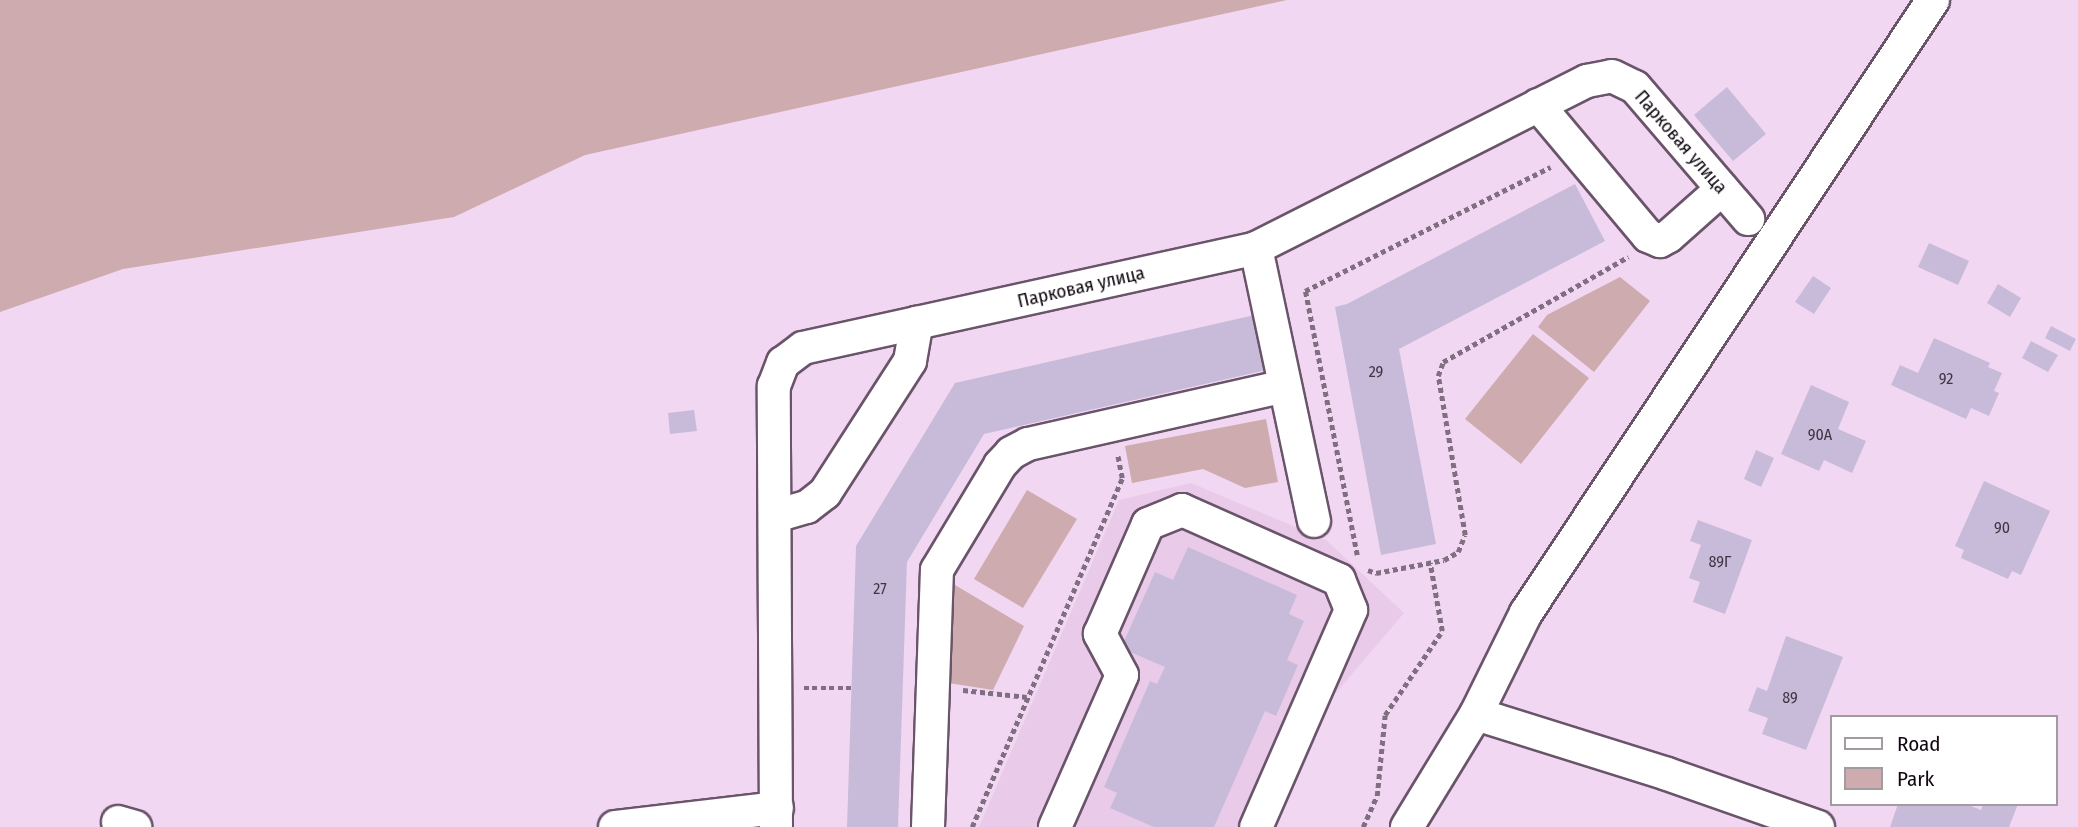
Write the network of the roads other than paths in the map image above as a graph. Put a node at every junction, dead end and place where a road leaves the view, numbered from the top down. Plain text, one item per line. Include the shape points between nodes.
1 (1933, 0) edge
2 (1538, 106) junction
3 (1722, 190) junction
4 (1748, 219) dead end
5 (1256, 248) junction
6 (917, 323) junction
7 (1285, 386) junction
8 (775, 516) junction
9 (1314, 521) dead end
10 (1476, 714) junction
11 (777, 817) edge
12 (1064, 824) edge
13 (615, 827) edge
14 (928, 827) edge
15 (1256, 827) edge
16 (1407, 827) edge
17 (1818, 827) edge

1 - 10 street via 1526,613
2 - 3 street, Парковая улица via 1587,81 1612,76 1635,87
2 - 3 street via 1648,236 1660,241 1669,236
2 - 5 street, Парковая улица
3 - 4 street, Парковая улица
5 - 6 street, Парковая улица
5 - 7 street
6 - 8 street via 910,361 825,493 807,508
6 - 8 street, Парковая улица via 803,348 783,363 774,386
7 - 9 street
7 - 14 street via 1028,444 1000,464 937,570
8 - 11 street, Парковая улица
10 - 16 street
10 - 17 street
11 - 13 street
12 - 15 street via 1122,675 1100,634 1148,524 1182,510 1339,580 1351,610

